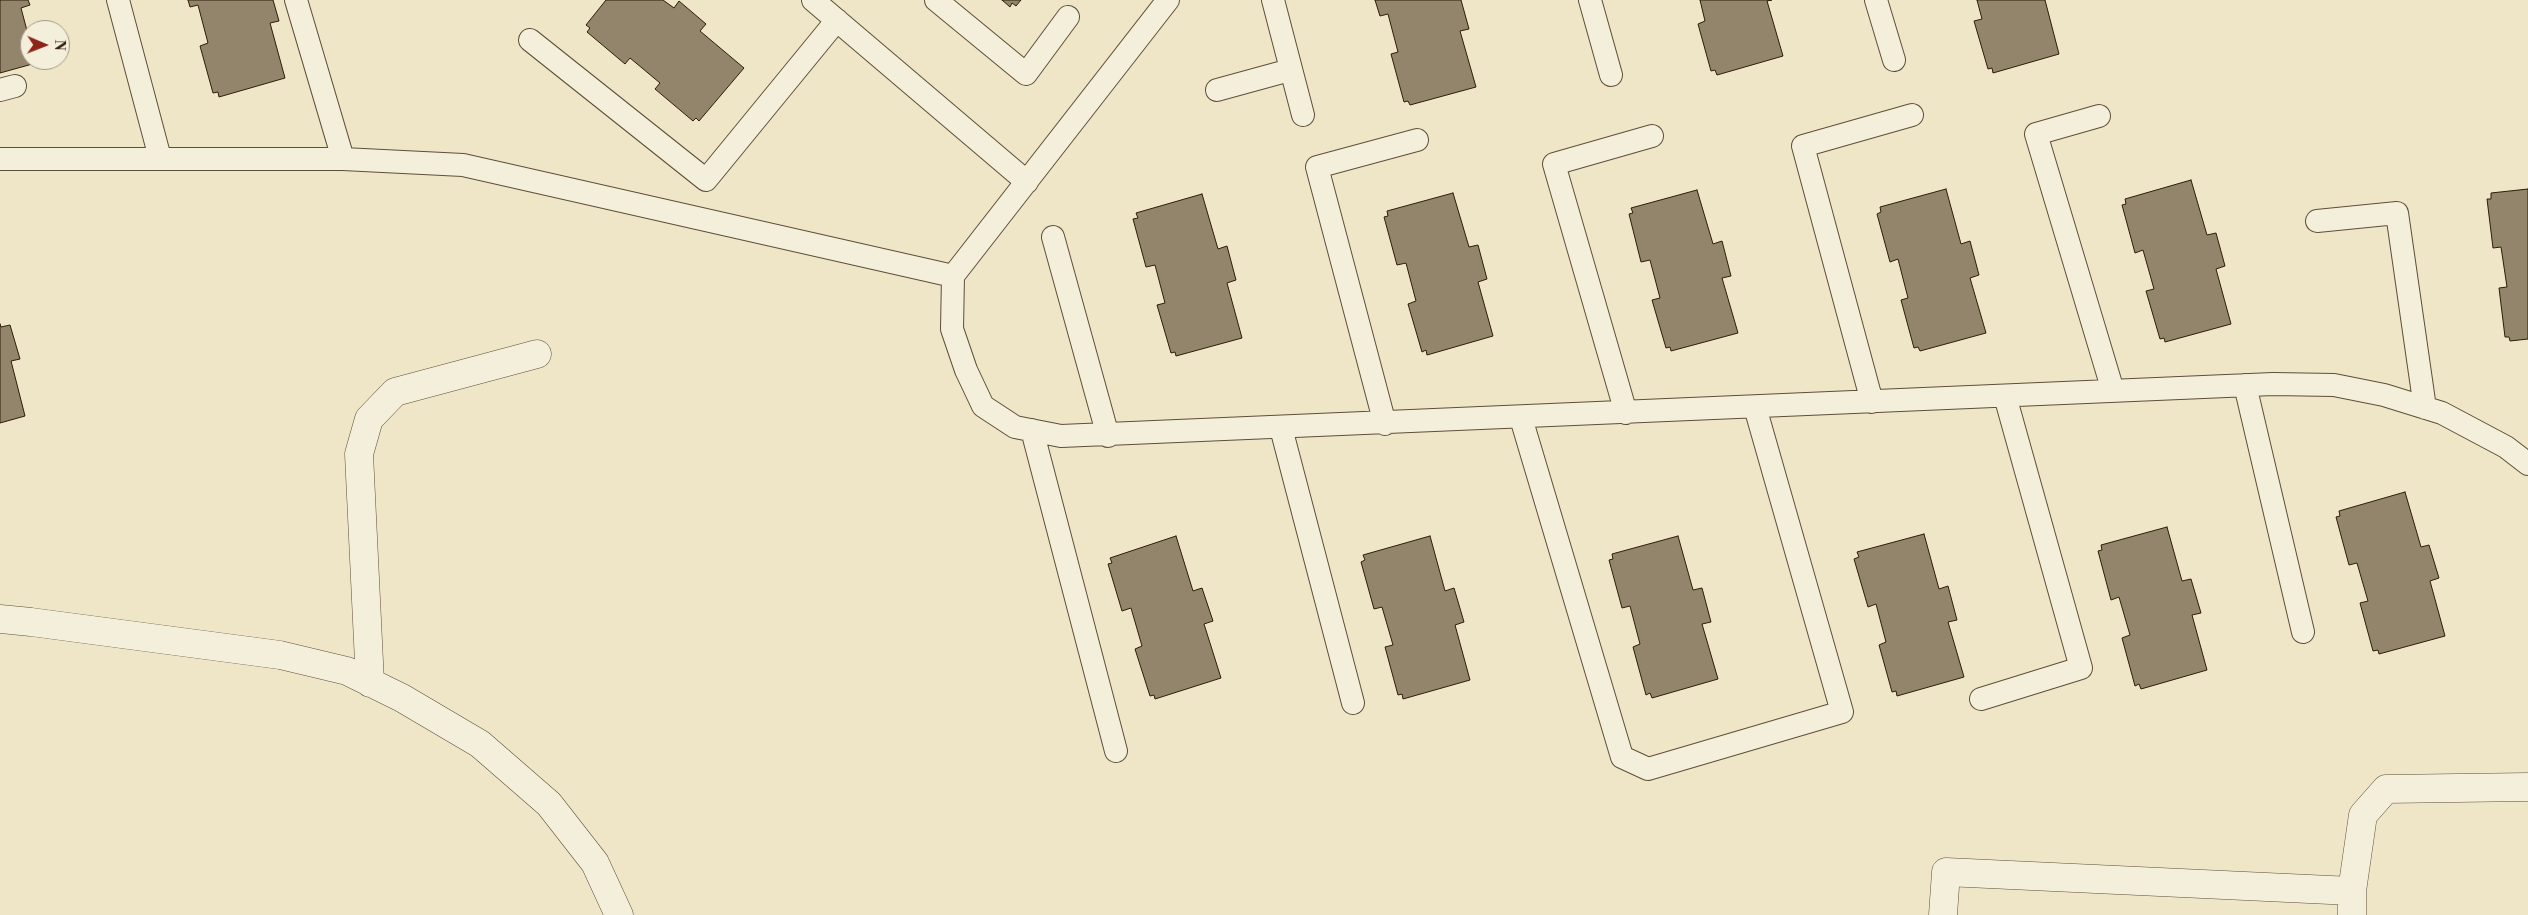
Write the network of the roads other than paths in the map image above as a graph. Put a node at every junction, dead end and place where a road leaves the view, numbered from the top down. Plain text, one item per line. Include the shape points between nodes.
1 (118, 0) edge
2 (296, 0) edge
3 (813, 0) edge
4 (936, 0) edge
5 (1168, 0) edge
6 (1273, 0) edge
7 (1590, 0) edge
8 (1876, 0) edge
9 (1068, 18) dead end
10 (837, 20) junction
11 (530, 40) dead end
12 (1894, 60) dead end
13 (1290, 70) junction
14 (1611, 75) dead end
15 (1217, 90) dead end
16 (1303, 115) dead end
17 (1912, 116) dead end
18 (2099, 116) dead end
19 (1652, 136) dead end
20 (1417, 140) dead end
21 (160, 158) junction
22 (0, 159) edge
23 (343, 159) junction
24 (1027, 182) junction
25 (2317, 221) dead end
26 (1053, 237) dead end
27 (953, 276) junction
28 (537, 354) dead end
29 (2245, 385) junction
30 (2113, 391) junction
31 (2005, 396) junction
32 (1872, 402) junction
33 (1755, 407) junction
34 (2424, 408) junction
35 (1626, 413) junction
36 (1521, 418) junction
37 (1385, 424) junction
38 (1281, 428) junction
39 (1032, 430) junction
40 (1108, 436) junction
41 (2528, 464) edge
42 (0, 620) edge
43 (2303, 632) dead end
44 (370, 683) junction
45 (1981, 699) dead end
46 (1353, 703) dead end
47 (1116, 751) dead end
48 (2528, 787) edge
49 (2352, 903) edge
50 (619, 915) edge
51 (1943, 915) edge

1 - 21 lane
2 - 23 lane
3 - 10 lane
4 - 9 lane via 1026,74
5 - 24 lane
6 - 13 lane
7 - 14 lane
8 - 12 lane
10 - 11 lane via 706,180
10 - 24 lane
13 - 15 lane
13 - 16 lane
17 - 32 lane via 1803,146
18 - 30 lane via 2036,134
19 - 35 lane via 1554,164
20 - 37 lane via 1317,167
21 - 22 lane
21 - 23 lane
23 - 27 lane via 463,165
24 - 27 lane
25 - 34 lane via 2397,213
26 - 40 lane
27 - 39 lane via 952,329 983,406 1015,427
28 - 44 street via 395,392 369,419 359,454
29 - 30 lane
29 - 34 lane via 2334,385 2384,395
29 - 43 lane
30 - 31 lane
31 - 32 lane
31 - 45 lane via 2081,668
32 - 33 lane
33 - 35 lane
33 - 36 lane via 1842,712 1648,769 1622,757
34 - 41 lane via 2442,413 2506,447
35 - 36 lane
36 - 37 lane
37 - 38 lane
38 - 40 lane
38 - 46 lane
39 - 40 lane via 1061,436
39 - 47 lane
42 - 44 street via 280,655 347,671
44 - 50 street via 480,744 549,804 595,863
48 - 49 street via 2386,789 2363,814
49 - 51 street via 1946,872

